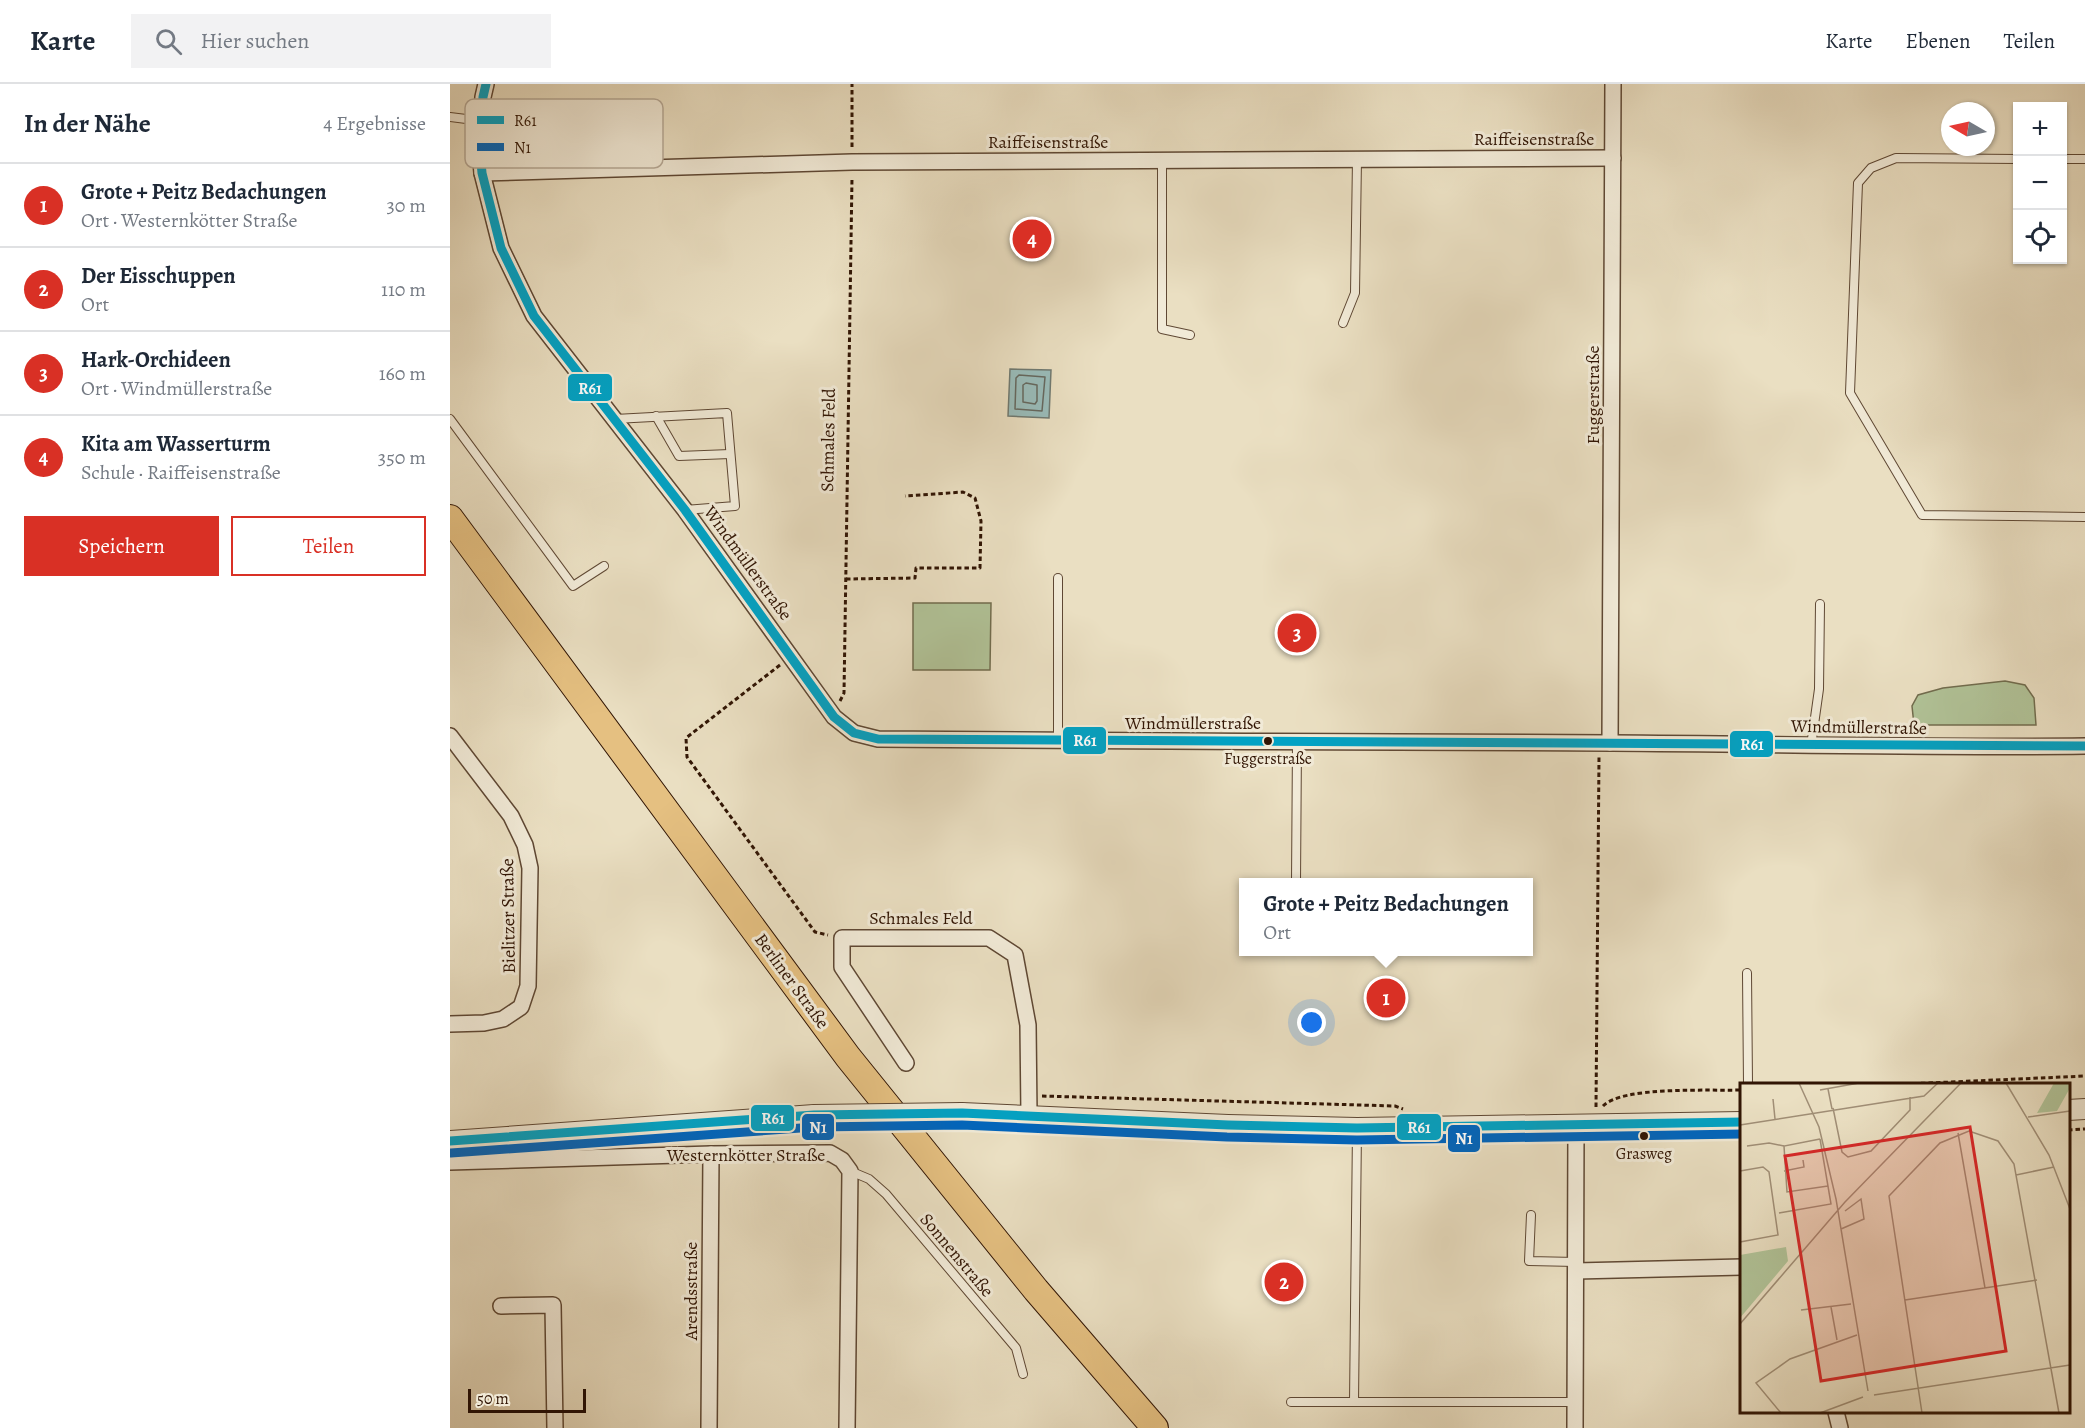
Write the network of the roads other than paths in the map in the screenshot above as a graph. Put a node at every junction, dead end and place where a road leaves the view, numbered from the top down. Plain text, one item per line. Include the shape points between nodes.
1 (486, 84) edge
2 (1613, 84) edge
3 (483, 99) edge
4 (450, 117) edge
5 (465, 119) edge
6 (1613, 158) junction
7 (1357, 159) junction
8 (2013, 159) edge
9 (2067, 159) edge
10 (2085, 159) edge
11 (1162, 160) junction
12 (482, 168) edge
13 (650, 168) edge
14 (663, 168) edge
15 (482, 173) junction
16 (1343, 323) dead end
17 (1190, 335) dead end
18 (656, 416) junction
19 (450, 419) edge
20 (614, 419) junction
21 (730, 454) junction
22 (685, 510) junction
23 (2085, 517) edge
24 (450, 518) edge
25 (604, 566) dead end
26 (1058, 578) dead end
27 (1820, 604) dead end
28 (450, 736) edge
29 (1058, 741) junction
30 (1297, 742) junction
31 (1605, 743) junction
32 (2085, 746) edge
33 (1811, 747) junction
34 (1296, 878) edge
35 (1746, 973) dead end
36 (450, 1024) edge
37 (906, 1063) dead end
38 (1748, 1083) edge
39 (1029, 1105) junction
40 (2085, 1109) edge
41 (2070, 1110) edge
42 (1740, 1122) edge
43 (1576, 1126) junction
44 (1357, 1128) junction
45 (450, 1141) edge
46 (711, 1154) junction
47 (450, 1162) edge
48 (850, 1171) junction
49 (1531, 1215) dead end
50 (1576, 1267) junction
51 (1740, 1267) edge
52 (501, 1306) dead end
53 (1023, 1374) dead end
54 (1291, 1402) dead end
55 (1354, 1402) junction
56 (1575, 1402) junction
57 (1836, 1413) edge
58 (555, 1428) edge
59 (709, 1428) edge
60 (847, 1428) edge
61 (1155, 1428) edge
62 (1575, 1428) edge
63 (1840, 1428) edge

1 - 3 street, Windmüllerstraße
2 - 6 street, Fuggerstraße
4 - 5 lane
6 - 7 street, Raiffeisenstraße
6 - 31 street, Fuggerstraße
7 - 11 street, Raiffeisenstraße
7 - 16 lane via 1355,293
8 - 23 lane via 1896,158 1871,168 1858,183 1850,393 1922,515
9 - 10 lane
11 - 14 street, Raiffeisenstraße
11 - 17 lane via 1162,328
12 - 15 street, Windmüllerstraße
13 - 15 street, Raiffeisenstraße
15 - 20 street, Windmüllerstraße via 501,248 534,316
18 - 20 lane
18 - 21 lane via 679,456
18 - 21 lane via 727,413
19 - 25 lane via 573,586
20 - 22 street, Windmüllerstraße
21 - 22 lane via 735,506
22 - 29 street, Windmüllerstraße via 834,717 854,733 878,739
24 - 61 main road, Berliner Straße via 848,1057 1036,1290
26 - 29 lane
27 - 33 lane via 1819,689
28 - 36 street, Bielitzer Straße via 511,816 525,845 530,868 528,986 521,1007 503,1019
29 - 30 street, Windmüllerstraße
30 - 31 street, Windmüllerstraße
30 - 34 lane
31 - 33 street, Windmüllerstraße
32 - 33 street, Windmüllerstraße
35 - 38 lane
37 - 39 street, Schmales Feld via 842,967 842,938 989,938 1015,955 1028,1025
39 - 44 street, Westernkötter Straße via 1228,1125
39 - 45 street, Westernkötter Straße, bridge via 962,1113 814,1115
40 - 41 street
42 - 43 street, Westernkötter Straße
43 - 44 street, Westernkötter Straße
43 - 50 street
44 - 55 lane
46 - 47 street, Westernkötter Straße
46 - 48 street, Westernkötter Straße via 830,1153
46 - 59 street, Arendsstraße
48 - 53 lane, Sonnenstraße via 869,1179 886,1194 1016,1348
48 - 60 street, Westernkötter Straße
49 - 50 lane via 1529,1262
50 - 51 street
50 - 56 street
52 - 58 street via 553,1305
54 - 55 lane
55 - 56 lane
56 - 62 street
57 - 63 street

